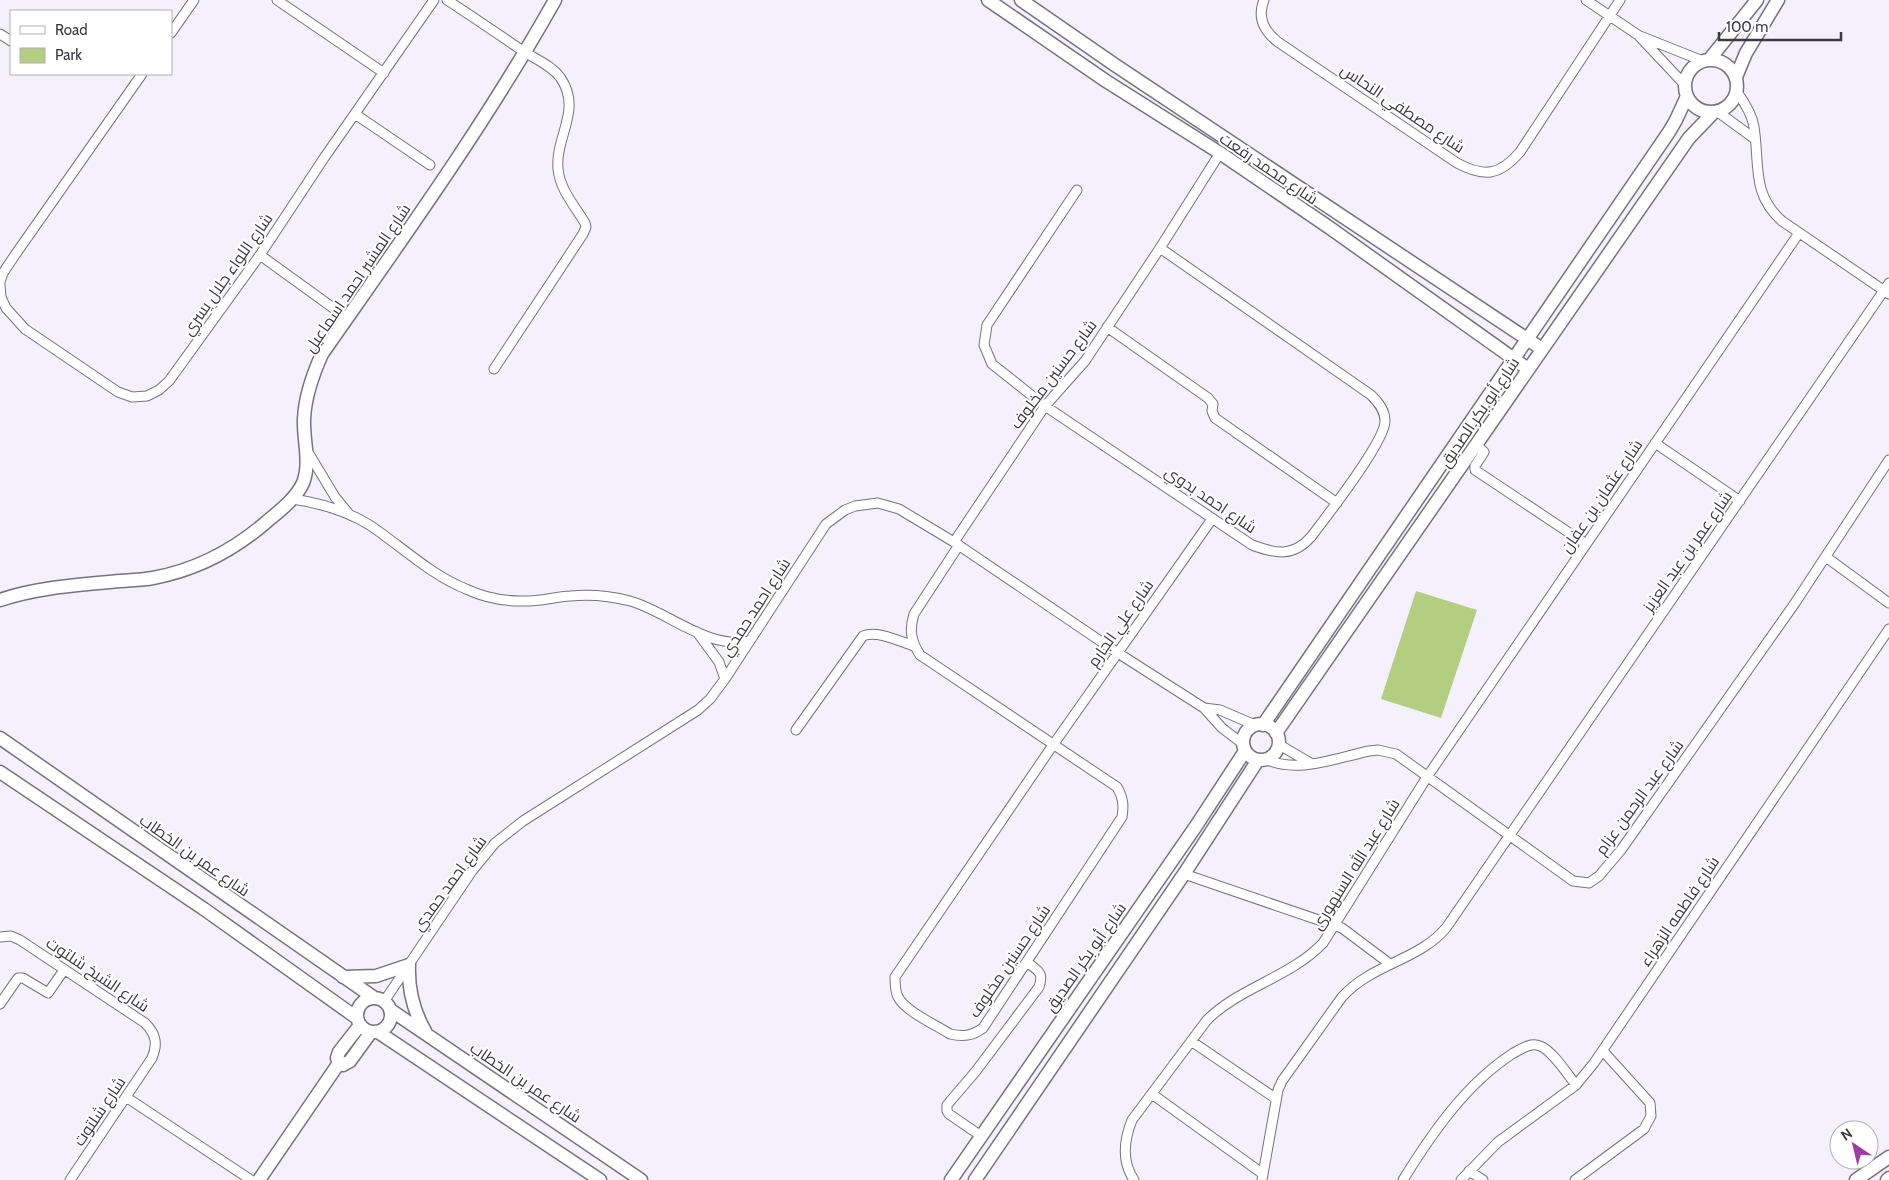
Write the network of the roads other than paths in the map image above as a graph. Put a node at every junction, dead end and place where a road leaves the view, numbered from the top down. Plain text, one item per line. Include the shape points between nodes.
1 (194, 0) edge
2 (277, 0) edge
3 (447, 0) edge
4 (555, 0) edge
5 (988, 0) edge
6 (1021, 0) edge
7 (1264, 0) edge
8 (1586, 0) edge
9 (1620, 0) edge
10 (1757, 0) edge
11 (1778, 0) edge
12 (429, 2) edge
13 (1609, 16) junction
14 (172, 32) edge
15 (1638, 35) junction
16 (526, 52) junction
17 (1103, 57) junction
18 (1706, 60) junction
19 (1115, 65) junction
20 (1093, 72) junction
21 (384, 73) junction
22 (141, 75) edge
23 (1736, 77) junction
24 (1106, 81) junction
25 (1686, 90) junction
26 (1737, 92) junction
27 (1716, 112) junction
28 (355, 114) junction
29 (1755, 139) junction
30 (1220, 153) junction
31 (430, 165) dead end
32 (1077, 190) dead end
33 (1799, 233) junction
34 (1160, 248) junction
35 (260, 255) junction
36 (0, 283) edge
37 (1887, 289) edge
38 (347, 318) junction
39 (1107, 327) junction
40 (1526, 338) junction
41 (1542, 349) junction
42 (1512, 358) junction
43 (494, 369) dead end
44 (1528, 369) junction
45 (1045, 406) junction
46 (1656, 443) junction
47 (1476, 445) junction
48 (305, 448) junction
49 (1889, 460) edge
50 (293, 498) junction
51 (1740, 501) junction
52 (1337, 502) junction
53 (351, 516) junction
54 (1212, 518) junction
55 (957, 544) junction
56 (1586, 544) junction
57 (1826, 557) junction
58 (0, 600) edge
59 (1889, 603) edge
60 (1889, 629) edge
61 (697, 632) junction
62 (750, 641) junction
63 (914, 646) junction
64 (1118, 653) junction
65 (725, 679) junction
66 (1204, 708) junction
67 (1259, 725) junction
68 (796, 730) dead end
69 (0, 738) edge
70 (1277, 739) junction
71 (1053, 745) junction
72 (1244, 748) junction
73 (1262, 760) junction
74 (1312, 764) junction
75 (0, 772) edge
76 (1427, 777) junction
77 (1509, 836) junction
78 (1184, 874) junction
79 (1335, 926) junction
80 (0, 937) edge
81 (1027, 962) junction
82 (1390, 964) junction
83 (409, 965) junction
84 (64, 970) junction
85 (342, 977) junction
86 (383, 1003) junction
87 (0, 1004) edge
88 (367, 1026) junction
89 (426, 1034) junction
90 (1191, 1041) junction
91 (1603, 1051) junction
92 (152, 1058) joint
93 (1576, 1085) junction
94 (1152, 1094) junction
95 (126, 1097) junction
96 (1275, 1098) junction
97 (980, 1136) junction
98 (1889, 1157) edge
99 (1469, 1171) junction
100 (1262, 1177) edge
101 (70, 1180) edge
102 (251, 1180) edge
103 (259, 1180) edge
104 (600, 1180) edge
105 (641, 1180) edge
106 (952, 1180) edge
107 (975, 1180) edge
108 (1134, 1180) edge
109 (1404, 1180) edge
110 (1461, 1180) edge
111 (1483, 1180) edge
112 (1575, 1180) edge
113 (1856, 1180) edge

1 - 14 street
2 - 21 street
3 - 16 street
4 - 16 street, شارع المشير احمد اسماعيل
5 - 20 street, شارع محمد رفعت
6 - 17 street, شارع محمد رفعت
7 - 13 street, شارع مصطفي النحاس via 1260,14 1268,34 1457,163 1482,172 1502,169 1520,152
8 - 13 street
9 - 13 street, شارع مصطفي النحاس
10 - 18 street
11 - 23 street via 1765,18
12 - 21 street, شارع اللواء جلال يسري
13 - 15 street
15 - 18 street
15 - 25 street
16 - 38 street, شارع المشير احمد اسماعيل via 478,128
16 - 43 street via 560,77 566,89 570,114 558,156 558,168 565,192 586,227
17 - 19 street, شارع محمد رفعت
17 - 20 street
18 - 23 street via 1722,62
18 - 25 street via 1690,70
19 - 24 street via 1108,72
19 - 40 street, شارع محمد رفعت
20 - 24 street, شارع محمد رفعت
21 - 28 street, شارع اللواء جلال يسري
22 - 36 street, شارع اللواء جلال يسري via 15,255
23 - 26 street
24 - 30 street, شارع محمد رفعت
25 - 27 street via 1693,106
25 - 40 street, شارع أبو بكر الصديق via 1669,132
26 - 27 street via 1728,106
26 - 29 street via 1750,114
27 - 29 street
27 - 41 street, شارع أبو بكر الصديق via 1689,138
28 - 31 street
28 - 35 street, شارع اللواء جلال يسري
29 - 33 street via 1759,187 1763,197 1775,215
30 - 34 street, شارع حسنين مخلوف
30 - 42 street, شارع محمد رفعت
32 - 45 street, شارع احمد بدوي via 987,325 984,335 992,364
33 - 37 street
33 - 46 street, شارع عثمان بن عفان
34 - 39 street, شارع حسنين مخلوف
34 - 52 street, شارع احمد بدوي via 1378,402 1384,416 1383,431
35 - 36 street, شارع اللواء جلال يسري via 169,381 147,396 132,397 118,392 25,329 6,308
35 - 38 street
37 - 51 street, شارع عمر بن عبد العزيز
38 - 48 street, شارع المشير احمد اسماعيل via 322,354 313,375 304,419
39 - 45 street, شارع حسنين مخلوف via 1074,374
39 - 52 street via 1208,398 1213,404 1215,418
40 - 41 street, شارع محمد رفعت
40 - 42 street, شارع أبو بكر الصديق
41 - 44 street, شارع أبو بكر الصديق
42 - 44 street, شارع محمد رفعت
42 - 67 street, شارع أبو بكر الصديق via 1391,540
44 - 47 street, شارع أبو بكر الصديق
45 - 54 street, شارع احمد بدوي
45 - 55 street, شارع حسنين مخلوف
46 - 51 street
46 - 56 street, شارع عثمان بن عفان
47 - 56 street via 1484,452 1475,470
47 - 70 street, شارع أبو بكر الصديق
48 - 50 street, شارع المشير احمد اسماعيل via 306,473
48 - 53 street
49 - 57 street, شارع عبد الرحمن عزام
50 - 53 street
50 - 58 street, شارع المشير احمد اسماعيل via 245,540 197,566 152,578 59,588
51 - 77 street, شارع عمر بن عبد العزيز
52 - 54 street, شارع احمد بدوي via 1304,545 1286,552 1252,545
53 - 61 street via 447,579 483,596 523,601 571,596 611,597 649,608
54 - 64 street, شارع علي الجارم
55 - 62 street, شارع احمد حمدي via 899,508 867,503 844,510 826,524
55 - 63 street, شارع حسنين مخلوف via 914,614 911,625
55 - 64 street, شارع احمد حمدي
56 - 76 street, شارع عثمان بن عفان
57 - 59 street
57 - 77 street, شارع عبد الرحمن عزام via 1621,850 1599,876 1589,883 1574,881
60 - 91 street, شارع فاطمه الزهراء
61 - 62 street via 728,642
61 - 65 street via 714,654
62 - 65 street, شارع احمد حمدي
63 - 68 street via 877,635 863,636
63 - 71 street, شارع حسنين مخلوف via 920,655
64 - 66 street, شارع احمد حمدي
64 - 71 street, شارع علي الجارم
65 - 83 street, شارع احمد حمدي via 710,699 685,719 523,821 495,843 472,871
66 - 67 street, شارع احمد حمدي via 1220,710
66 - 72 street, شارع احمد حمدي
67 - 70 street via 1270,728
67 - 72 street via 1245,734
69 - 85 street, شارع عمر بن الخطاب
70 - 73 street via 1274,754
70 - 74 street
71 - 81 street, شارع حسنين مخلوف via 1117,786 1124,806 1122,817
71 - 81 street, شارع حسنين مخلوف via 895,977 895,987 904,1005 950,1034 968,1036 983,1028
72 - 73 street via 1250,757
72 - 97 street, شارع أبو بكر الصديق via 1196,826
73 - 74 street, شارع عبد الرحمن عزام via 1276,765
73 - 78 street, شارع أبو بكر الصديق
74 - 76 street, شارع عبد الرحمن عزام via 1378,750 1396,754
75 - 88 street via 204,909
76 - 77 street, شارع عبد الرحمن عزام
76 - 79 street, شارع عبد الله السنهورى
77 - 82 street via 1440,935
78 - 79 street
78 - 107 street, شارع أبو بكر الصديق
79 - 82 street
79 - 90 street, شارع عبد الله السنهورى via 1315,952 1218,1009
80 - 84 street, شارع الشيخ شلتوت via 11,936 20,940
81 - 97 street via 1040,974 1042,979 1038,987 947,1105 949,1114
82 - 96 street via 1360,980 1342,996 1282,1081
83 - 85 street via 376,976
83 - 86 street, شارع احمد حمدي
83 - 89 street via 413,1005
84 - 87 street via 48,993 20,977
84 - 92 street, شارع الشيخ شلتوت via 152,1030 156,1049
85 - 86 street, شارع عمر بن الخطاب
86 - 88 street via 366,1000 360,1005
86 - 88 street via 392,1016 389,1025
86 - 89 street, شارع عمر بن الخطاب
88 - 103 street via 350,1061 344,1065 339,1063
88 - 104 street
89 - 105 street, شارع عمر بن الخطاب
90 - 94 street, شارع عبد الله السنهورى
90 - 96 street
91 - 93 street, شارع فاطمه الزهراء
91 - 112 street via 1650,1103 1651,1116 1644,1128
92 - 95 street, شارع شلتوت
93 - 99 street, شارع فاطمه الزهراء via 1498,1142
93 - 109 street via 1547,1050 1539,1045 1520,1049 1480,1079 1422,1149
94 - 100 street
94 - 108 street, شارع عبد الله السنهورى via 1132,1120 1126,1134 1126,1163
95 - 101 street, شارع شلتوت
95 - 102 street
96 - 100 street
97 - 106 street, شارع أبو بكر الصديق
98 - 113 street
99 - 110 street, شارع فاطمه الزهراء
99 - 111 street

